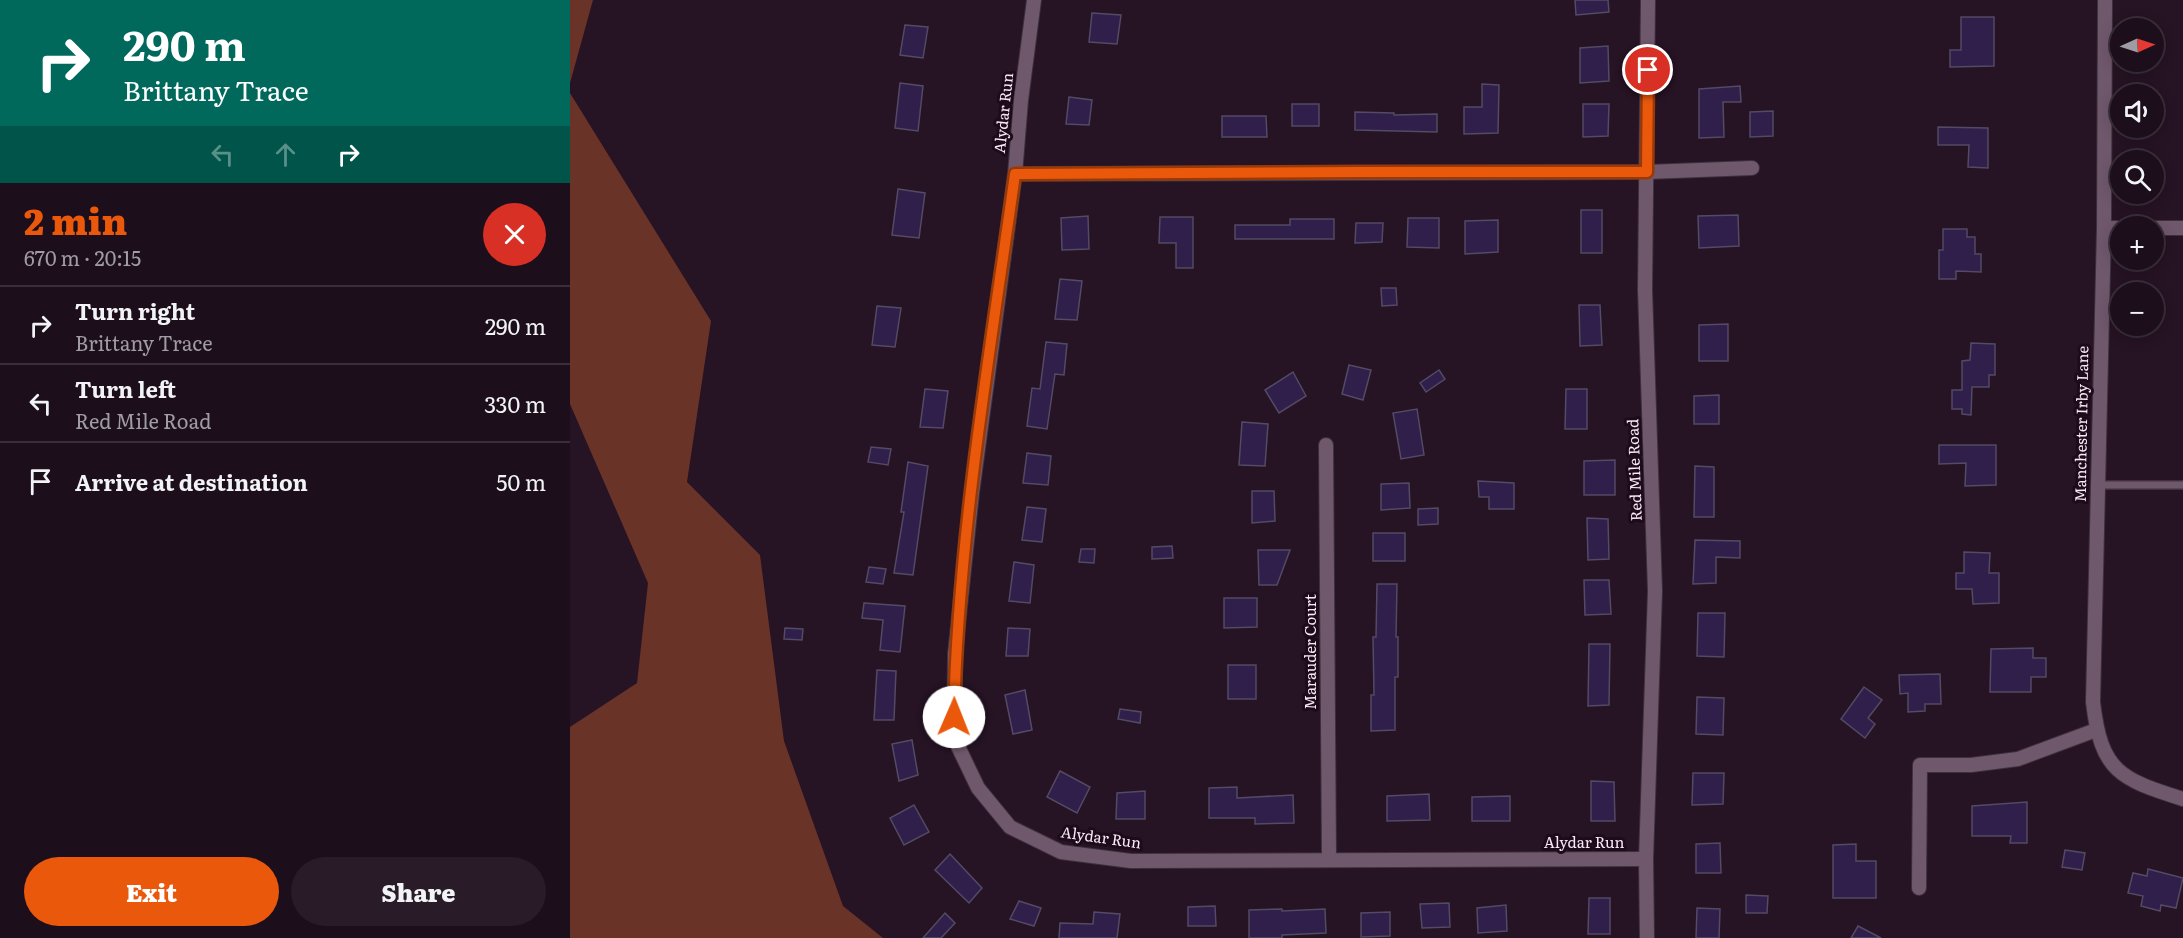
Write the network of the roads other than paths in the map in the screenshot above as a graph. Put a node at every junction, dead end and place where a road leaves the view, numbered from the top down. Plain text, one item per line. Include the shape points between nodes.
1 (1034, 0) edge
2 (1648, 0) edge
3 (2105, 0) edge
4 (1752, 168) dead end
5 (1647, 172) junction
6 (1015, 174) junction
7 (2104, 228) junction
8 (2110, 228) edge
9 (2164, 228) edge
10 (2183, 228) edge
11 (1326, 445) dead end
12 (2097, 485) junction
13 (2183, 485) edge
14 (2096, 730) junction
15 (2183, 799) edge
16 (1329, 859) junction
17 (1646, 859) junction
18 (1919, 888) dead end
19 (1647, 938) edge

1 - 6 street, Alydar Run
2 - 5 street, Red Mile Road
3 - 7 street, Manchester Irby Lane
4 - 5 street
5 - 6 street
5 - 17 street, Red Mile Road via 1645,290 1655,591
6 - 16 street, Alydar Run via 972,494 955,654 954,738 978,788 1010,827 1061,852 1131,861
7 - 8 street
7 - 12 street, Manchester Irby Lane
9 - 10 street
11 - 16 street, Marauder Court
12 - 13 lane
12 - 14 street, Manchester Irby Lane via 2092,682
14 - 15 street, Manchester Irby Lane via 2109,760 2123,775
14 - 18 street via 2018,759 1971,765 1920,765
16 - 17 street, Alydar Run
17 - 19 street, Red Mile Road

